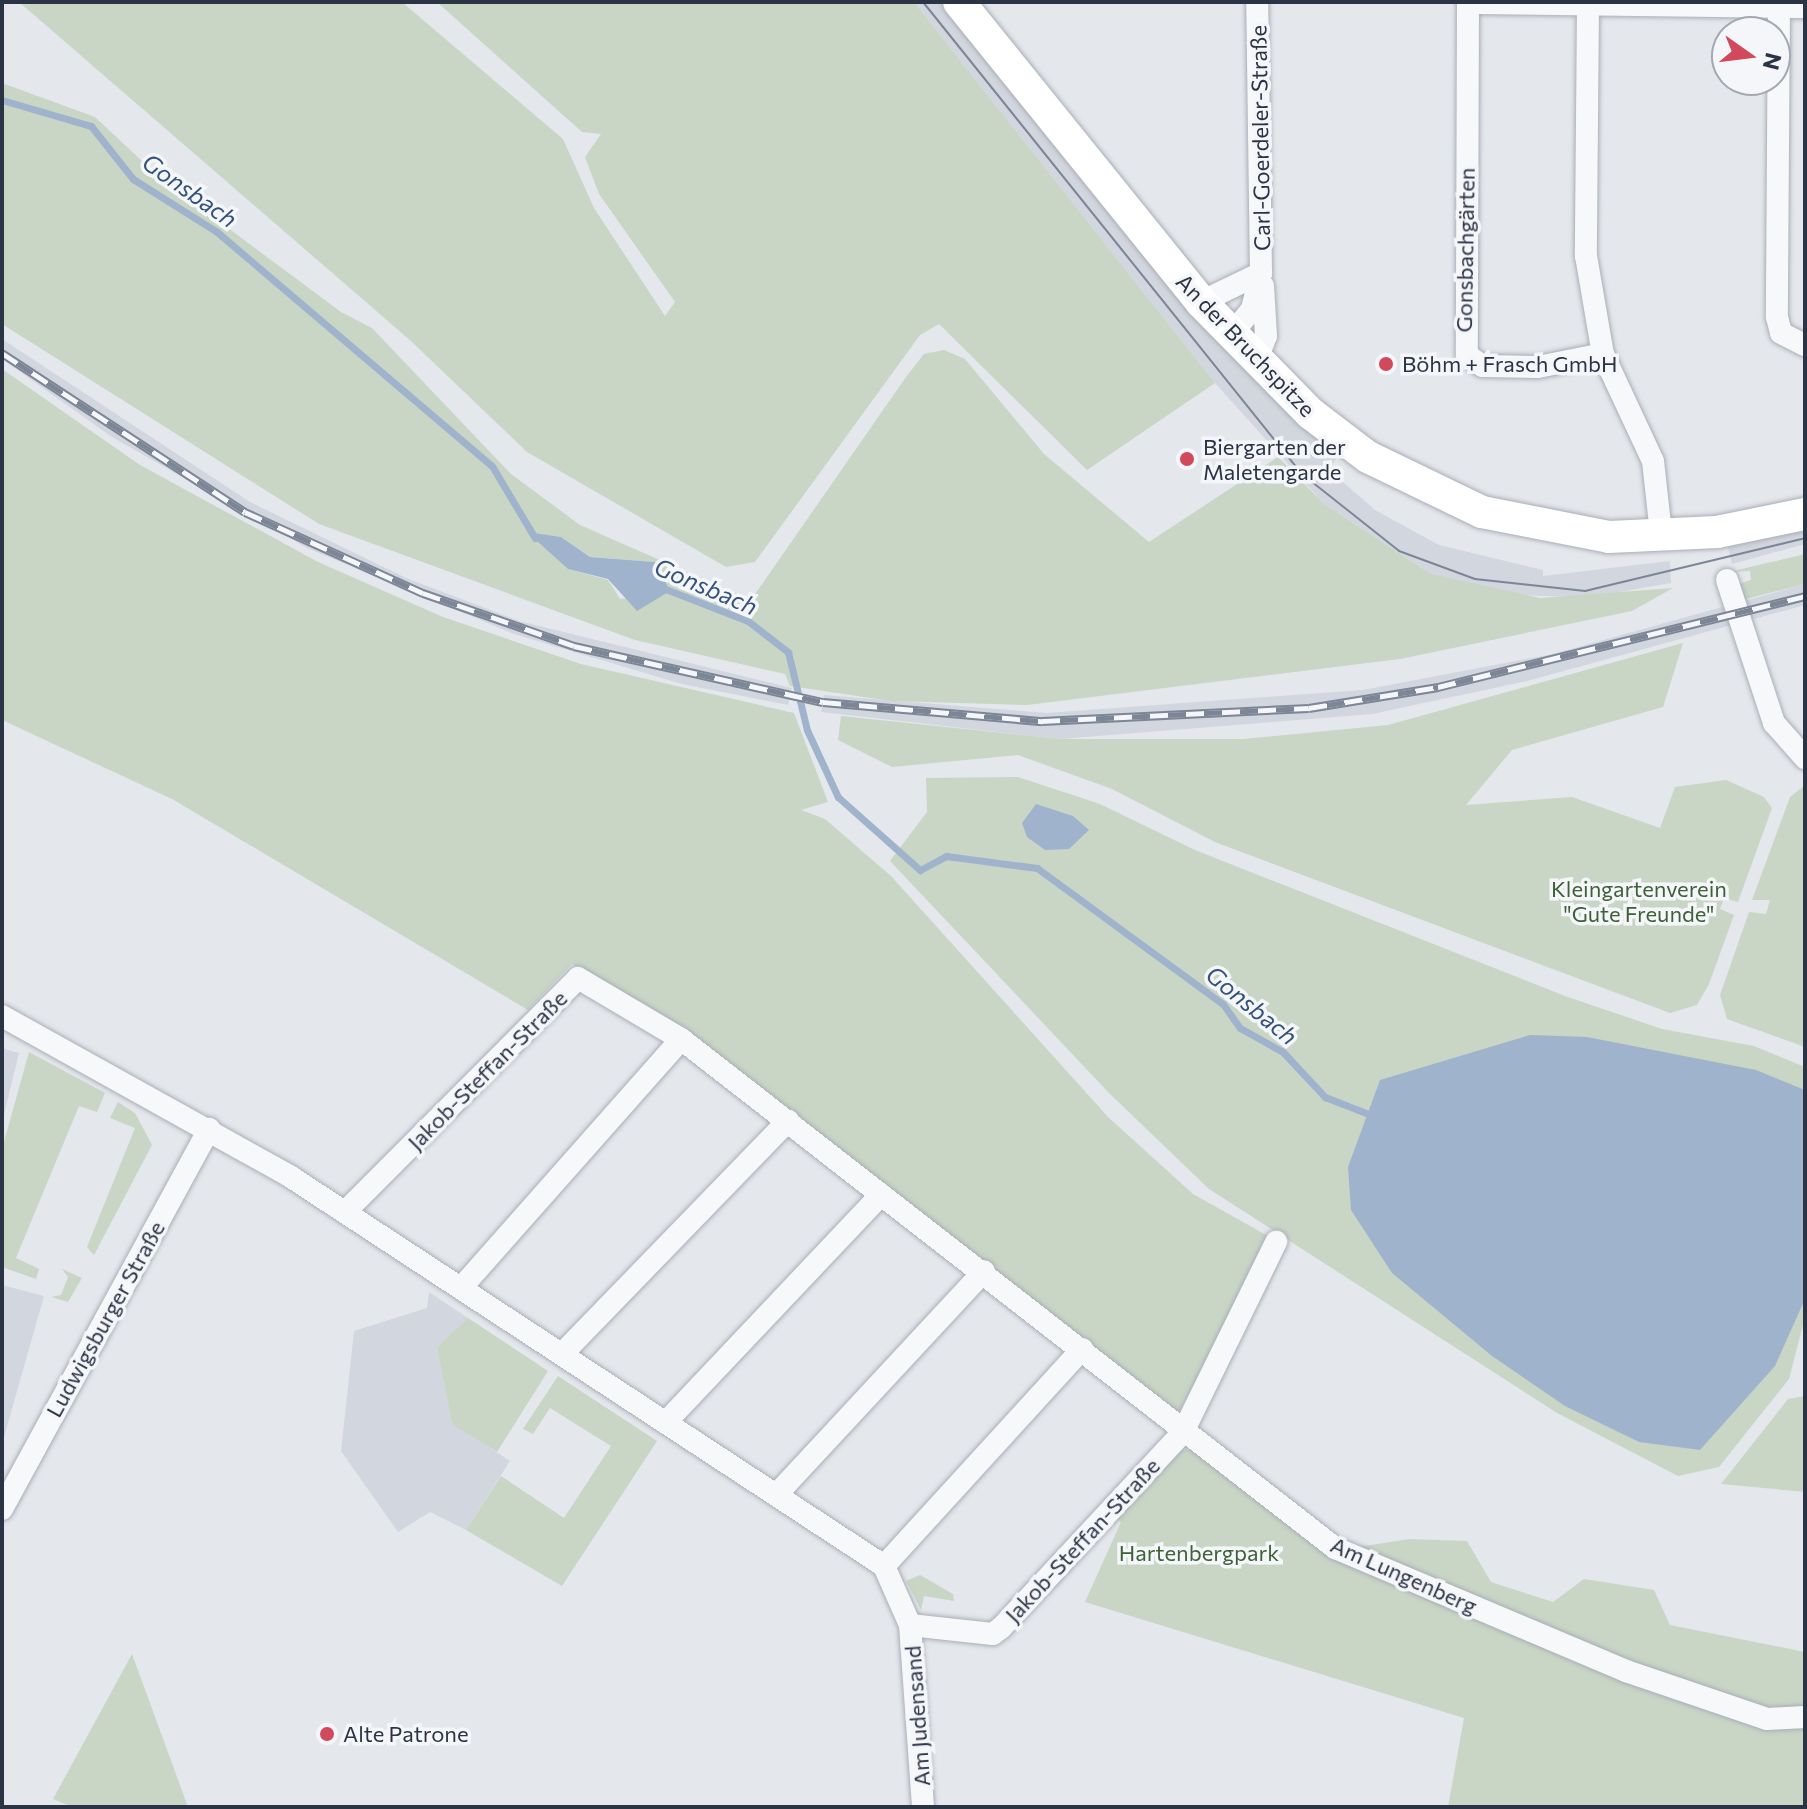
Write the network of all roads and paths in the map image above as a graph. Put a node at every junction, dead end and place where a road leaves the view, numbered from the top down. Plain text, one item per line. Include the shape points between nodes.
1 (959, 2) edge
2 (1257, 2) edge
3 (1468, 3) edge
4 (1779, 4) edge
5 (1588, 5) junction
6 (1805, 7) edge
7 (1261, 273) junction
8 (1201, 302) junction
9 (1231, 335) junction
10 (1805, 345) edge
11 (1603, 354) junction
12 (1256, 362) junction
13 (1805, 496) edge
14 (1805, 514) edge
15 (1672, 533) junction
16 (1727, 580) dead end
17 (1805, 758) edge
18 (2, 1016) edge
19 (681, 1039) junction
20 (788, 1121) junction
21 (209, 1129) junction
22 (881, 1195) junction
23 (345, 1212) junction
24 (1276, 1242) dead end
25 (984, 1271) junction
26 (461, 1288) junction
27 (1082, 1349) junction
28 (562, 1354) junction
29 (666, 1422) junction
30 (1183, 1432) junction
31 (777, 1494) junction
32 (2, 1509) edge
33 (884, 1566) junction
34 (910, 1625) junction
35 (1805, 1717) edge
36 (923, 1807) edge

1 - 8 main road, An der Bruchspitze
2 - 7 street, Carl-Goerdeler-Straße
3 - 5 street, Gonsbachgärten
3 - 11 street, Gonsbachgärten via 1467,355 1483,366 1538,367
4 - 5 street, Gonsbachgärten
4 - 6 street, Gonsbachgärten
4 - 10 street via 1777,317 1781,333
5 - 11 street via 1586,256
7 - 8 street, Carl-Goerdeler-Straße
7 - 9 street, Carl-Goerdeler-Straße via 1252,309
7 - 12 street, Carl-Goerdeler-Straße via 1266,336
8 - 9 main road, An der Bruchspitze
9 - 12 main road, An der Bruchspitze
11 - 15 street via 1653,461
12 - 15 main road, An der Bruchspitze via 1368,457 1482,512 1580,533
13 - 15 main road, An der Bruchspitze via 1713,513
14 - 15 main road, An der Bruchspitze via 1717,532
16 - 17 street via 1774,723
18 - 21 street
19 - 20 street, Jakob-Steffan-Straße
19 - 23 street, Jakob-Steffan-Straße via 578,978
19 - 26 street
20 - 22 street, Jakob-Steffan-Straße
20 - 28 street
21 - 23 street
21 - 32 street, Ludwigsburger Straße
22 - 25 street, Jakob-Steffan-Straße
22 - 29 street
23 - 26 street
24 - 30 street
25 - 27 street, Jakob-Steffan-Straße
25 - 31 street
26 - 28 street
27 - 30 street, Jakob-Steffan-Straße
27 - 33 street
28 - 29 street
29 - 31 street
30 - 34 street, Jakob-Steffan-Straße via 993,1634
30 - 35 street, Am Lungenberg via 1335,1548 1626,1671 1767,1719
31 - 33 street
33 - 34 street
34 - 36 street, Am Judensand

